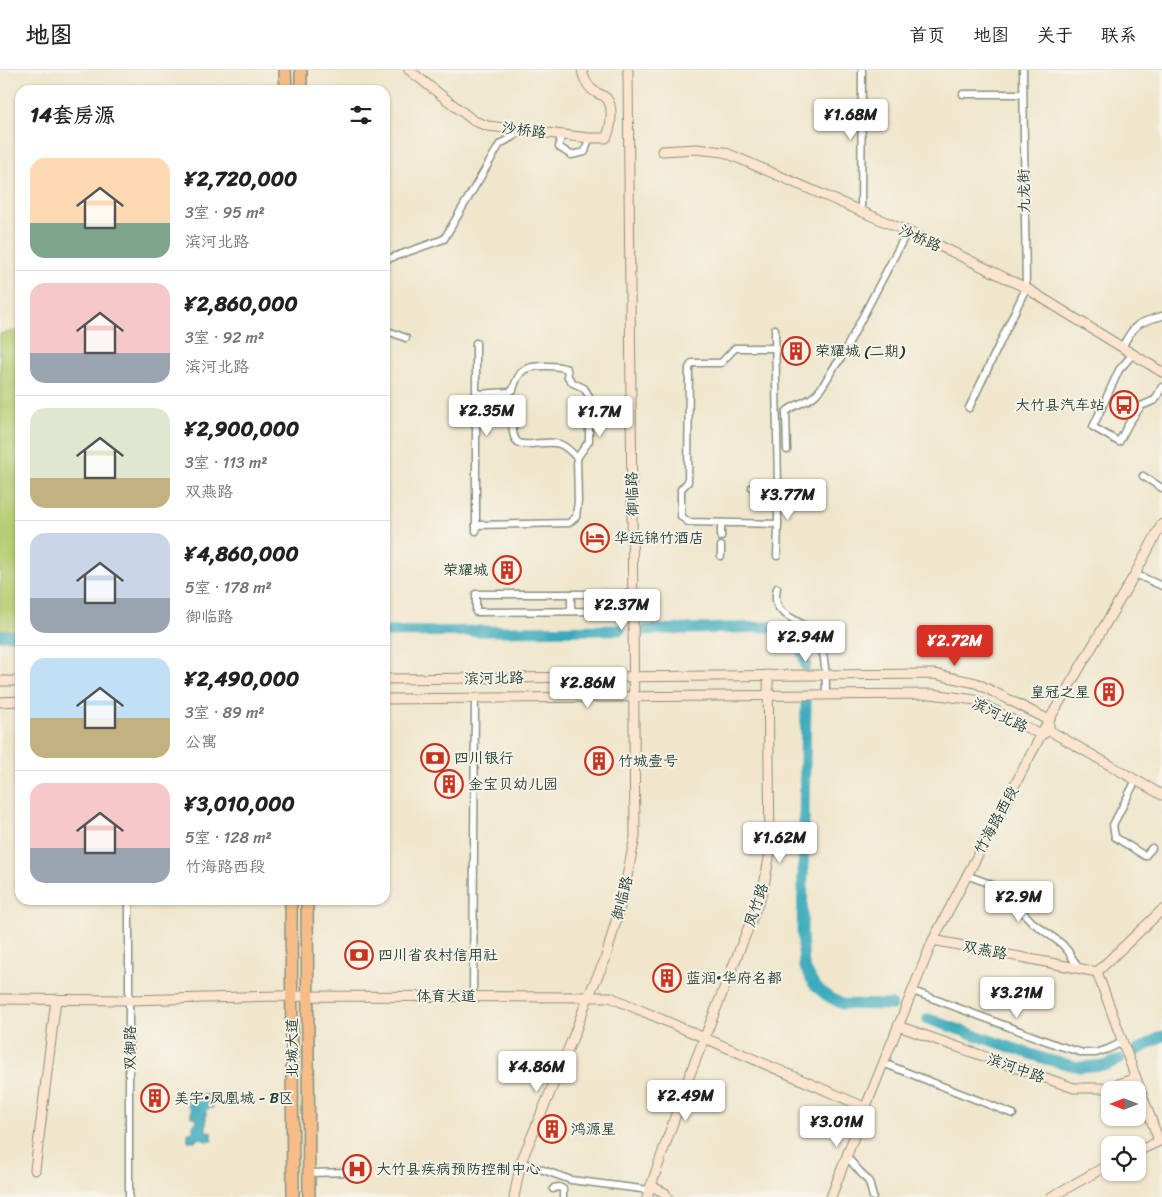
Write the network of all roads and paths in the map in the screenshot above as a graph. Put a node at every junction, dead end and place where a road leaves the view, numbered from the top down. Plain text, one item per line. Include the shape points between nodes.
1 (285, 70) edge
2 (301, 70) edge
3 (409, 70) edge
4 (582, 70) edge
5 (628, 70) edge
6 (862, 70) edge
7 (1023, 70) edge
8 (286, 85) edge
9 (301, 85) edge
10 (963, 94) dead end
11 (1023, 94) junction
12 (524, 130) junction
13 (561, 135) junction
14 (589, 138) junction
15 (662, 151) dead end
16 (861, 212) junction
17 (906, 232) junction
18 (390, 258) edge
19 (1026, 288) junction
20 (1162, 316) edge
21 (774, 329) dead end
22 (390, 332) edge
23 (406, 338) dead end
24 (476, 343) dead end
25 (1122, 347) junction
26 (774, 348) junction
27 (1133, 354) junction
28 (1162, 372) edge
29 (1162, 387) edge
30 (476, 394) junction
31 (969, 408) dead end
32 (476, 410) junction
33 (787, 450) dead end
34 (577, 458) junction
35 (1143, 476) dead end
36 (752, 487) dead end
37 (778, 487) junction
38 (1162, 488) edge
39 (721, 523) junction
40 (778, 524) junction
41 (1162, 524) edge
42 (1162, 535) edge
43 (721, 537) dead end
44 (721, 546) dead end
45 (721, 556) dead end
46 (777, 556) dead end
47 (1138, 575) junction
48 (1162, 586) edge
49 (777, 588) dead end
50 (571, 594) junction
51 (633, 594) junction
52 (571, 611) junction
53 (633, 612) junction
54 (768, 675) junction
55 (824, 675) junction
56 (634, 676) junction
57 (390, 679) edge
58 (15, 680) edge
59 (0, 681) edge
60 (824, 695) junction
61 (768, 696) junction
62 (634, 697) junction
63 (474, 698) junction
64 (390, 699) edge
65 (0, 702) edge
66 (15, 702) edge
67 (1046, 728) junction
68 (1136, 780) junction
69 (1162, 795) edge
70 (1152, 848) dead end
71 (967, 876) junction
72 (129, 905) edge
73 (291, 905) edge
74 (307, 905) edge
75 (1162, 910) edge
76 (935, 940) junction
77 (1079, 968) junction
78 (1097, 972) junction
79 (914, 992) junction
80 (292, 996) junction
81 (307, 996) junction
82 (473, 996) junction
83 (588, 997) junction
84 (0, 999) edge
85 (56, 1000) junction
86 (130, 1000) junction
87 (900, 1026) junction
88 (704, 1038) junction
89 (1123, 1042) junction
90 (885, 1064) junction
91 (1136, 1078) junction
92 (867, 1109) junction
93 (1013, 1114) dead end
94 (1160, 1141) edge
95 (1146, 1147) edge
96 (848, 1158) junction
97 (521, 1162) junction
98 (1101, 1169) edge
99 (35, 1170) dead end
100 (349, 1172) dead end
101 (308, 1173) junction
102 (571, 1180) junction
103 (563, 1189) junction
104 (553, 1190) dead end
105 (649, 1191) edge
106 (129, 1197) edge
107 (293, 1197) edge
108 (309, 1197) edge
109 (514, 1197) edge
110 (563, 1197) edge
111 (667, 1197) edge
112 (831, 1197) edge
113 (836, 1197) edge
114 (873, 1197) edge
115 (1051, 1197) edge

1 - 8 highway
2 - 9 highway
3 - 12 street, 沙桥路 via 474,120 488,126
4 - 14 street, 沙桥路 via 590,88 610,104 610,132 606,138
5 - 51 street, 御临路
6 - 16 street
7 - 11 street, 九龙街
10 - 11 street
11 - 19 street, 九龙街
12 - 13 street, 沙桥路
12 - 18 street via 500,144 444,239
13 - 14 street, 沙桥路
13 - 14 street via 559,147 571,156 585,152
15 - 16 street, 沙桥路 via 696,149 724,152
16 - 17 street, 沙桥路
17 - 19 street, 沙桥路
17 - 33 street via 840,360 833,366 821,389 786,412
19 - 25 street, 沙桥路
19 - 31 street
20 - 25 street via 1134,327
21 - 26 street
22 - 23 street
24 - 30 street
25 - 27 street, 沙桥路
26 - 37 street
26 - 39 street via 735,348 721,363 692,363 688,368 688,482 681,489 681,516 688,522
27 - 28 street, 沙桥路
27 - 29 street via 1119,370 1093,427 1118,442 1141,406 1155,400
30 - 32 street
30 - 34 street via 513,390 515,381 527,367 561,366 567,369 568,377 584,388 589,396 589,441
32 - 34 street via 507,411 512,416 514,436 518,442 558,442
32 - 34 street via 476,528 569,523 576,517 578,501
35 - 38 street
36 - 37 street
37 - 40 street
39 - 40 street
39 - 43 street
40 - 46 street
41 - 47 street, 竹海路西段
42 - 47 street, 竹海路西段
44 - 45 street
47 - 48 street
47 - 67 street, 竹海路西段
49 - 55 street via 778,608 806,626 817,638
50 - 51 street
50 - 52 street
50 - 52 street via 476,594 476,612
51 - 53 street, 御临路
52 - 53 street
53 - 56 street, 御临路
54 - 55 street, 滨河北路
54 - 56 street, 滨河北路
54 - 61 street, 凤竹路
55 - 60 street
55 - 67 street, 滨河北路 via 934,674 976,683
56 - 57 street, 滨河北路
56 - 62 street, 御临路
58 - 59 street
60 - 61 street, 滨河北路
60 - 67 street, 滨河北路 via 932,694 975,700
61 - 62 street, 滨河北路
61 - 88 street, 凤竹路 via 770,852 763,891
62 - 63 street, 滨河北路
62 - 83 street, 御临路 via 633,852 605,960
63 - 64 street, 滨河北路
63 - 82 street
65 - 66 street
67 - 68 street
67 - 71 street, 竹海路西段
68 - 69 street
68 - 70 street via 1112,830 1115,837 1145,856
71 - 76 street, 竹海路西段
71 - 77 street via 988,882 1004,892 1032,922 1062,944
72 - 86 street, 双御路
73 - 80 highway, 北城大道
74 - 81 highway, 北城大道
75 - 78 street
76 - 77 street, 双燕路
76 - 79 street, 竹海路西段
77 - 78 street, 双燕路
78 - 89 street
79 - 87 street, 竹海路西段
79 - 89 street via 1084,1053 1096,1053
80 - 81 street, 体育大道
80 - 86 street, 体育大道
80 - 107 highway, 北城大道
81 - 82 street, 体育大道
81 - 101 highway, 北城大道
82 - 83 street, 体育大道
83 - 88 street, 体育大道 via 610,997
83 - 97 street, 御临路
84 - 85 street, 体育大道
85 - 86 street, 体育大道
85 - 99 street
86 - 106 street, 双御路
87 - 90 street, 竹海路西段
87 - 91 street, 滨河中路 via 1074,1088 1106,1088
88 - 92 street, 体育大道
88 - 105 street, 凤竹路
89 - 91 street
90 - 92 street, 竹海路西段
90 - 93 street
91 - 94 street
92 - 96 street, 竹海路西段
94 - 95 street
96 - 112 street, 竹海路西段
96 - 113 street, 竹海路西段
96 - 114 street via 869,1182
97 - 102 street
97 - 109 street, 御临路
98 - 115 street
100 - 101 street
101 - 108 highway, 北城大道
102 - 103 street
102 - 105 street
103 - 104 street via 556,1187
103 - 110 street
105 - 111 street via 665,1193

